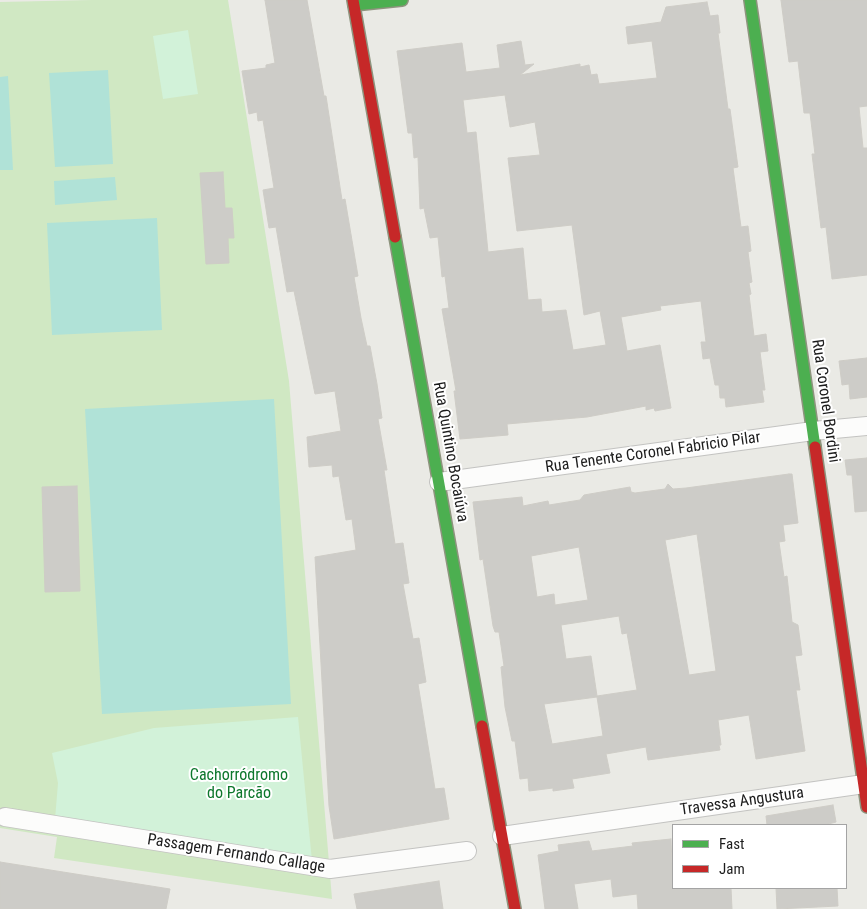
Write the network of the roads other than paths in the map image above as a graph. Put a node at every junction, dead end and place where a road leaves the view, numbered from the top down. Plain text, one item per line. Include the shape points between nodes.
1 (402, 0) edge
2 (750, 0) edge
3 (353, 2) edge
4 (867, 426) edge
5 (812, 431) junction
6 (439, 482) junction
7 (864, 784) junction
8 (867, 808) edge
9 (5, 817) dead end
10 (502, 836) junction
11 (467, 851) dead end
12 (514, 909) edge

1 - 3 street
2 - 5 street, Rua Coronel Bordini
3 - 6 street, Rua Quintino Bocaiúva
4 - 5 street, Rua Tenente Coronel Fabricio Pilar
5 - 6 street, Rua Tenente Coronel Fabricio Pilar
5 - 7 street, Rua Coronel Bordini
6 - 10 street, Rua Quintino Bocaiúva
7 - 8 street, Rua Coronel Bordini
7 - 10 street, Travessa Angustura
9 - 11 street, Passagem Fernando Callage via 330,869
10 - 12 street, Rua Quintino Bocaiúva

